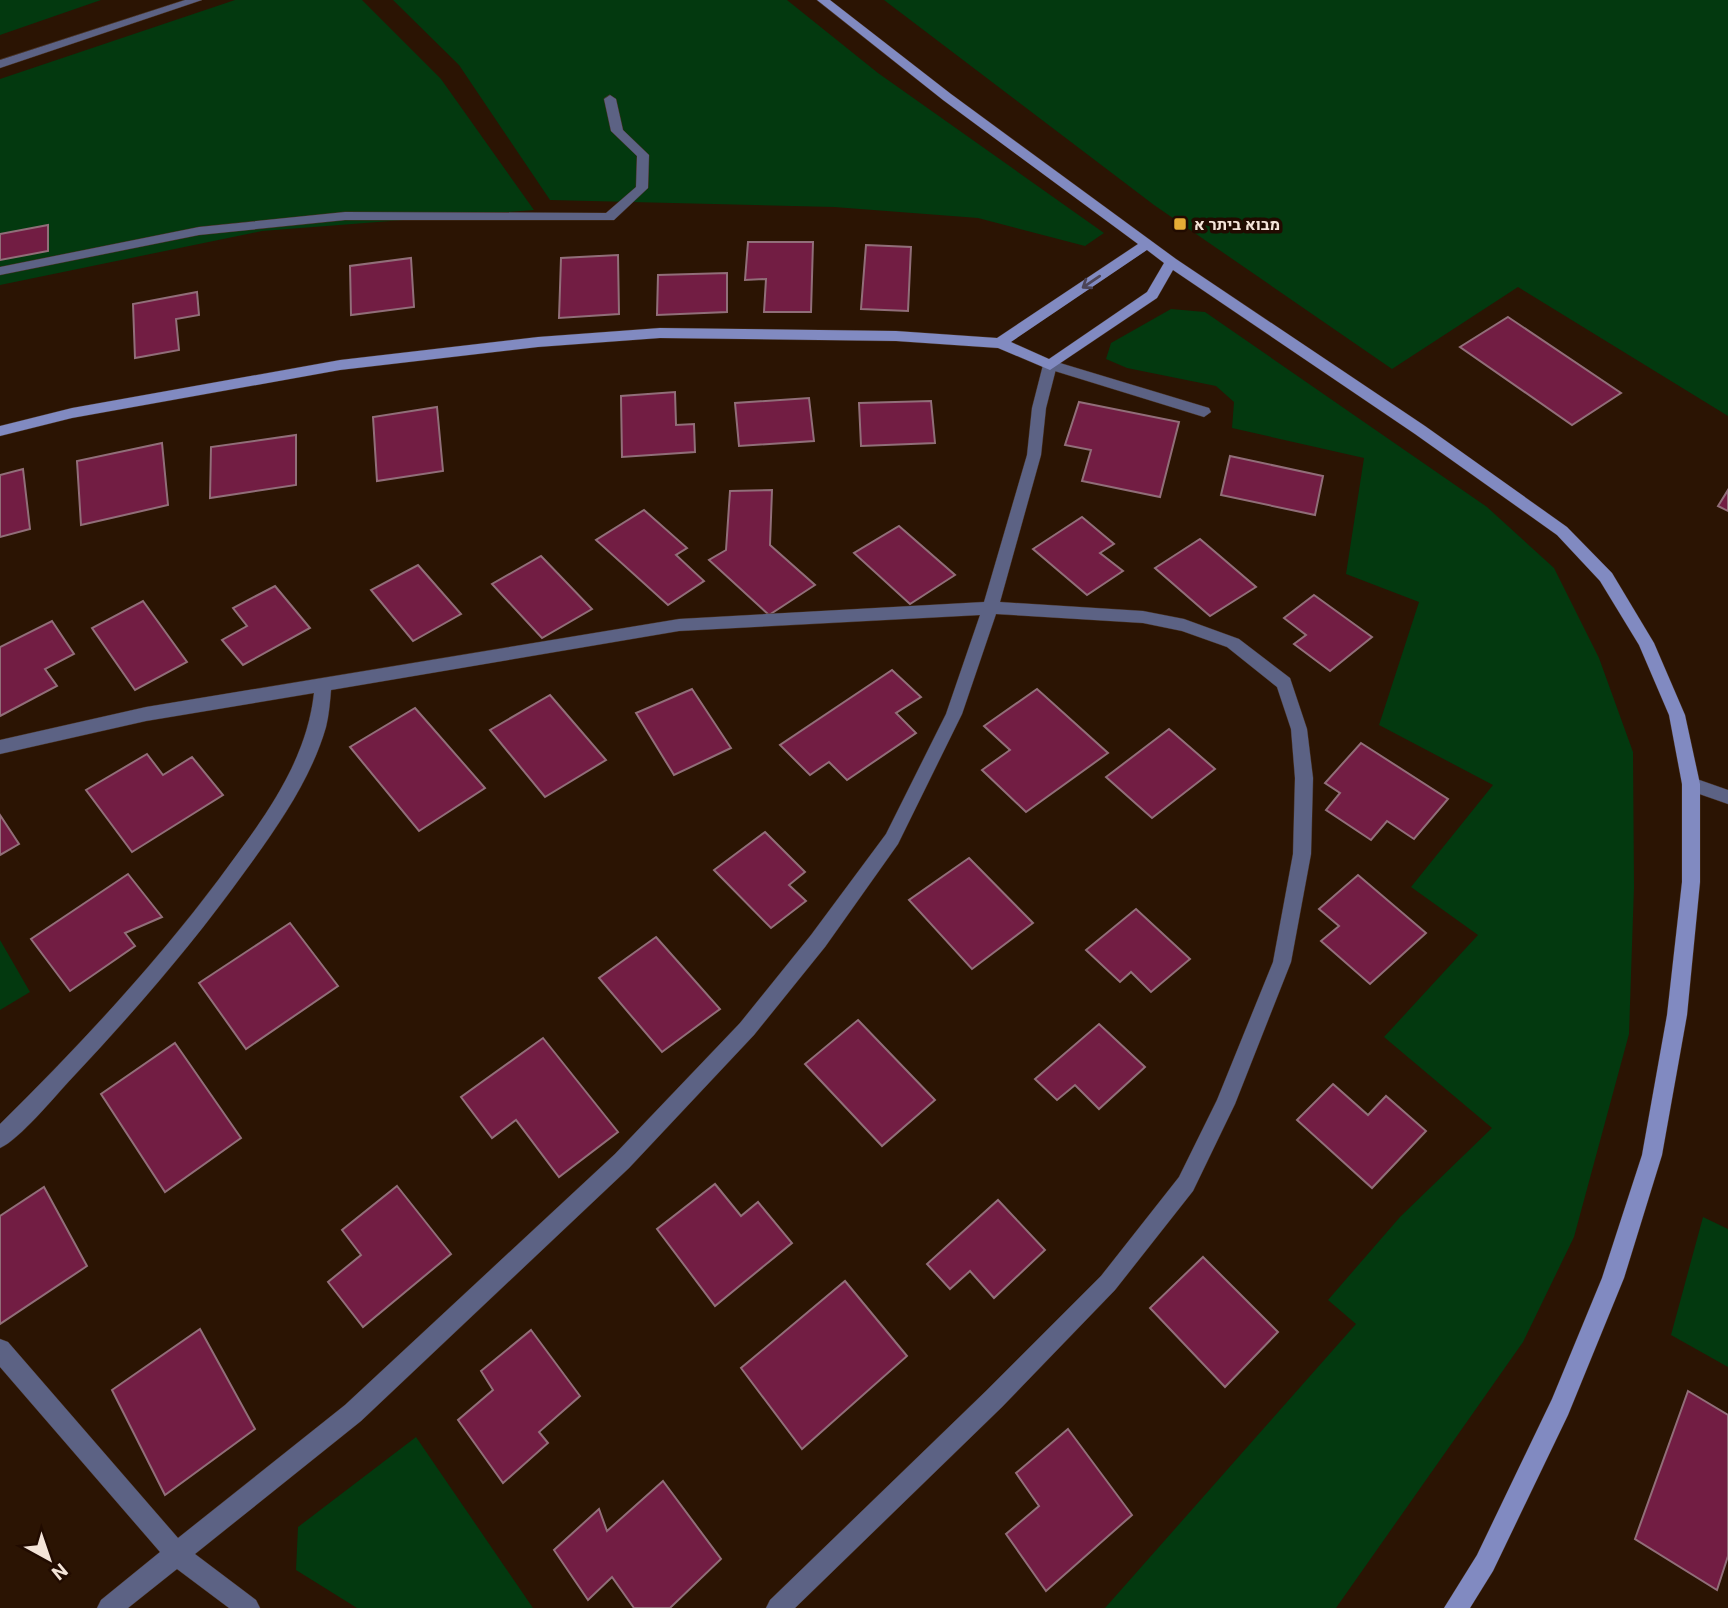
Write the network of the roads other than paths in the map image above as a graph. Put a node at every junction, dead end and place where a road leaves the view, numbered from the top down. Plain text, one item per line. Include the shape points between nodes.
1 (196, 0) edge
2 (823, 0) edge
3 (0, 64) edge
4 (610, 99) dead end
5 (1147, 244) junction
6 (1171, 262) junction
7 (0, 271) edge
8 (1000, 343) junction
9 (1050, 365) junction
10 (1204, 412) dead end
11 (0, 431) edge
12 (990, 608) junction
13 (323, 686) junction
14 (0, 747) edge
15 (1692, 783) junction
16 (1728, 797) edge
17 (0, 1138) edge
18 (0, 1350) edge
19 (178, 1555) junction
20 (109, 1608) edge
21 (248, 1608) edge
22 (778, 1608) edge
23 (1455, 1608) edge

1 - 3 street
2 - 5 street
4 - 7 street via 617,131 643,155 642,188 609,217 345,216 199,232
5 - 6 street
5 -> 8 street
6 - 9 street via 1152,295
6 - 15 street via 1562,531 1606,577 1646,643 1677,715
8 - 9 street
8 - 11 street via 896,336 660,333 538,342 340,365 72,413
9 - 10 street
9 - 12 street via 1034,455
12 - 13 street via 679,625
12 - 19 street via 954,714 892,839 747,1029 622,1161 353,1413
12 - 22 street via 1143,617 1184,625 1233,643 1284,683 1299,729 1304,778 1302,854 1282,962 1225,1104 1186,1184 1108,1283
13 - 14 street via 146,714
13 - 17 street via 317,727 271,821 212,903 138,991
15 - 16 street
15 - 23 street via 1691,882 1678,1015 1652,1155 1613,1278 1560,1407 1485,1563
18 - 19 street
19 - 20 street
19 - 21 street

